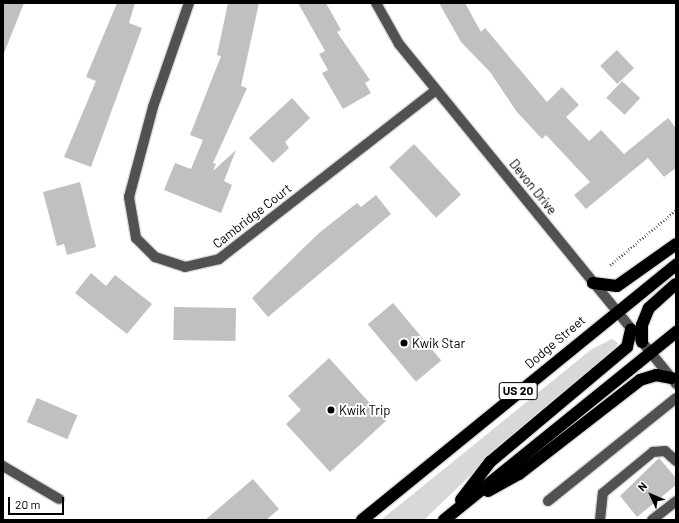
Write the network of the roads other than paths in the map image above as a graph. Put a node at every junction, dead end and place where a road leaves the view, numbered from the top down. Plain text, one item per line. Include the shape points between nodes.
1 (189, 3) edge
2 (376, 3) edge
3 (436, 90) junction
4 (676, 244) edge
5 (676, 265) edge
6 (593, 283) junction
7 (676, 284) edge
8 (616, 310) junction
9 (632, 329) junction
10 (676, 332) edge
11 (642, 342) junction
12 (651, 352) junction
13 (674, 381) edge
14 (676, 398) edge
15 (676, 461) edge
16 (3, 466) edge
17 (59, 499) dead end
18 (548, 501) dead end
19 (676, 501) edge
20 (461, 506) junction
21 (446, 518) edge
22 (362, 520) edge
23 (600, 520) edge
24 (652, 520) edge

1 - 3 street, Cambridge Court via 153,107 129,197 136,238 156,257 185,267 219,259
2 - 3 street, Devon Drive via 399,44
3 - 6 street, Devon Drive
4 - 6 highway via 617,286
5 - 8 highway, Dodge Street / US 20
6 - 8 street, Devon Drive
7 - 11 highway via 649,308 642,325
8 - 9 street, Devon Drive
8 - 22 highway, Dodge Street / US 20
9 - 11 street, Devon Drive
9 - 21 highway via 627,347 490,462
10 - 12 highway
11 - 12 street, Devon Drive
12 - 13 street, Devon Drive
12 - 20 highway
13 - 20 highway via 656,375 640,380 520,474
14 - 18 street
15 - 23 street via 665,450 653,452 603,494
16 - 17 street
19 - 24 street
20 - 21 highway

